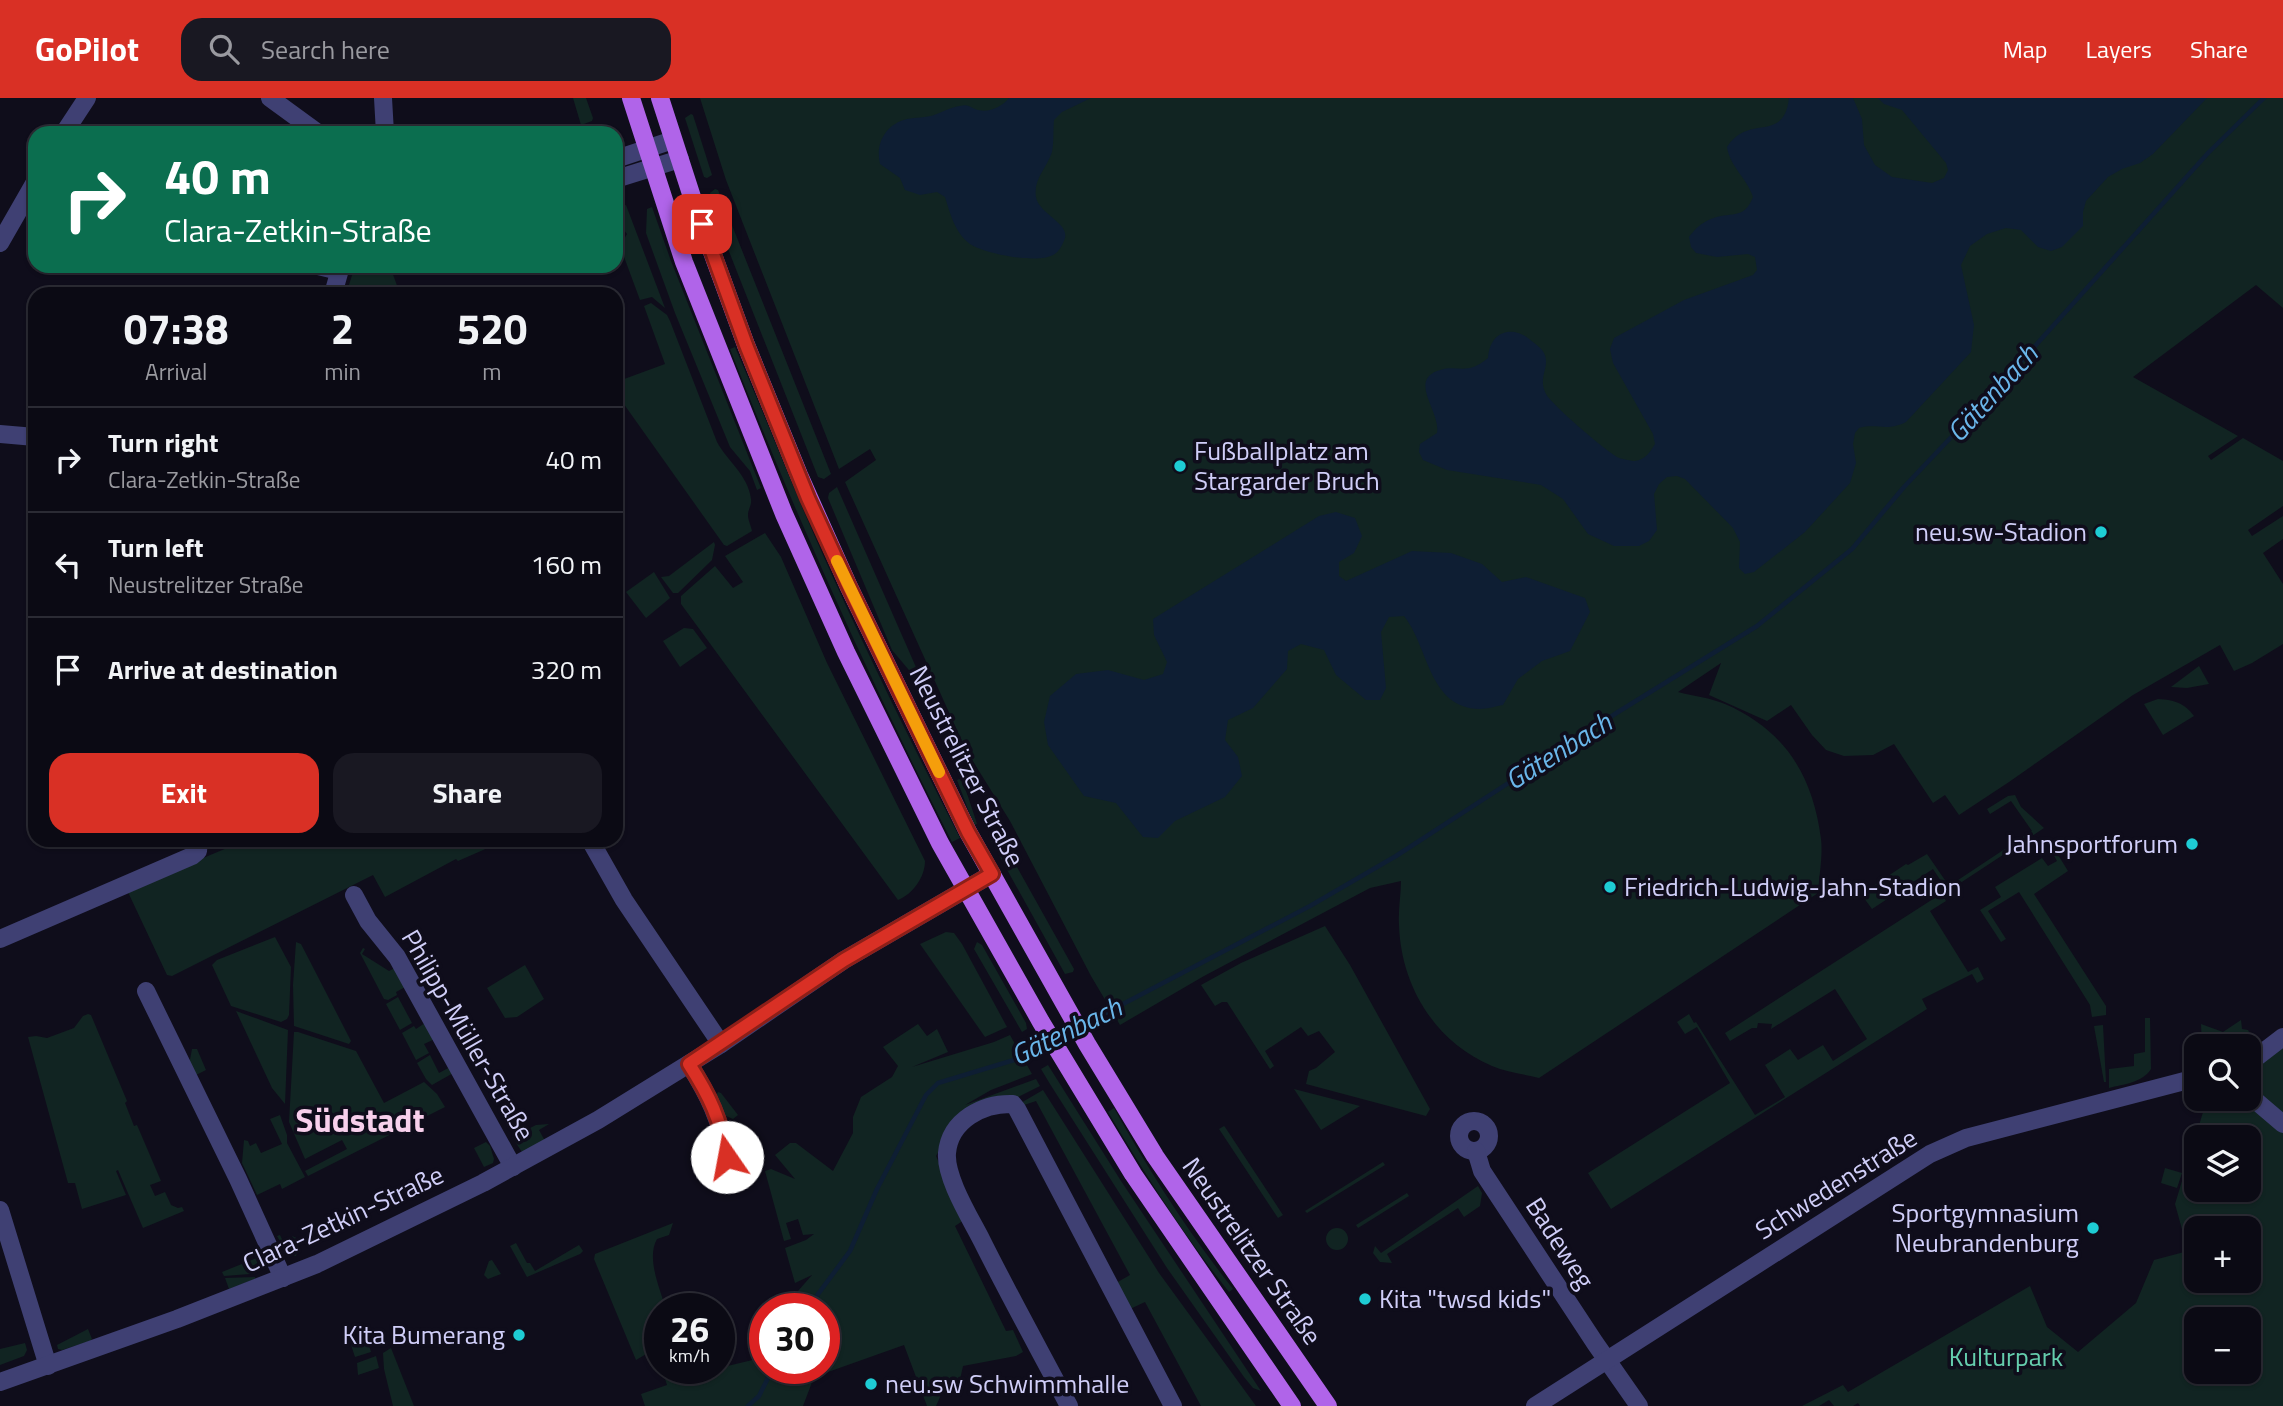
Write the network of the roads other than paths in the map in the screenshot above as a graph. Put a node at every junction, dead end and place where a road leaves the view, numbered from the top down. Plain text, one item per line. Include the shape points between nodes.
1 (87, 98) edge
2 (270, 98) edge
3 (383, 98) edge
4 (631, 98) edge
5 (660, 98) edge
6 (69, 126) edge
7 (308, 126) edge
8 (385, 126) edge
9 (673, 140) junction
10 (646, 149) junction
11 (623, 157) edge
12 (680, 159) junction
13 (652, 168) junction
14 (623, 177) edge
15 (28, 194) edge
16 (0, 243) edge
17 (0, 434) edge
18 (28, 436) edge
19 (199, 847) edge
20 (594, 847) edge
21 (992, 874) junction
22 (965, 889) junction
23 (354, 895) dead end
24 (0, 939) edge
25 (146, 991) dead end
26 (2283, 1037) edge
27 (721, 1044) junction
28 (2261, 1054) edge
29 (689, 1064) junction
30 (2184, 1080) edge
31 (2261, 1105) edge
32 (2283, 1124) edge
33 (1476, 1151) dead end
34 (727, 1157) dead end
35 (513, 1167) junction
36 (0, 1210) edge
37 (282, 1278) junction
38 (1608, 1359) junction
39 (48, 1366) junction
40 (0, 1381) edge
41 (1069, 1406) edge
42 (1173, 1406) edge
43 (1292, 1406) edge
44 (1328, 1406) edge
45 (1535, 1406) edge
46 (1639, 1406) edge

1 - 6 street
2 - 7 street
3 - 8 street
4 - 10 main road, Neustrelitzer Straße
5 - 9 main road, Neustrelitzer Straße
9 - 10 street
9 - 12 main road, Neustrelitzer Straße
10 - 11 street
10 - 13 main road, Neustrelitzer Straße
12 - 13 street
12 - 21 main road, Neustrelitzer Straße via 746,345 808,498
13 - 14 street
13 - 22 main road, Neustrelitzer Straße via 684,262 784,514 846,652
15 - 16 street
17 - 18 street
19 - 24 street via 192,856
20 - 27 street
21 - 22 street, Clara-Zetkin-Straße
21 - 44 main road, Neustrelitzer Straße via 1087,1044 1176,1189
22 - 27 street, Clara-Zetkin-Straße via 844,960
22 - 43 main road, Neustrelitzer Straße via 1133,1174
23 - 35 street, Philipp-Müller-Straße via 397,957
25 - 37 street
26 - 28 street
27 - 29 street, Clara-Zetkin-Straße
29 - 34 street via 711,1101
29 - 35 street, Clara-Zetkin-Straße
30 - 38 street, Schwedenstraße via 2002,1128 1930,1154
31 - 32 street
33 - 38 street, Badeweg via 1482,1171
35 - 37 street, Clara-Zetkin-Straße via 355,1247
36 - 39 street
37 - 39 street, Clara-Zetkin-Straße
38 - 45 street, Schwedenstraße
38 - 46 street, Badeweg
39 - 40 street, Clara-Zetkin-Straße
41 - 42 street via 971,1219 948,1165 950,1138 956,1127 991,1106 1013,1104 1017,1108

